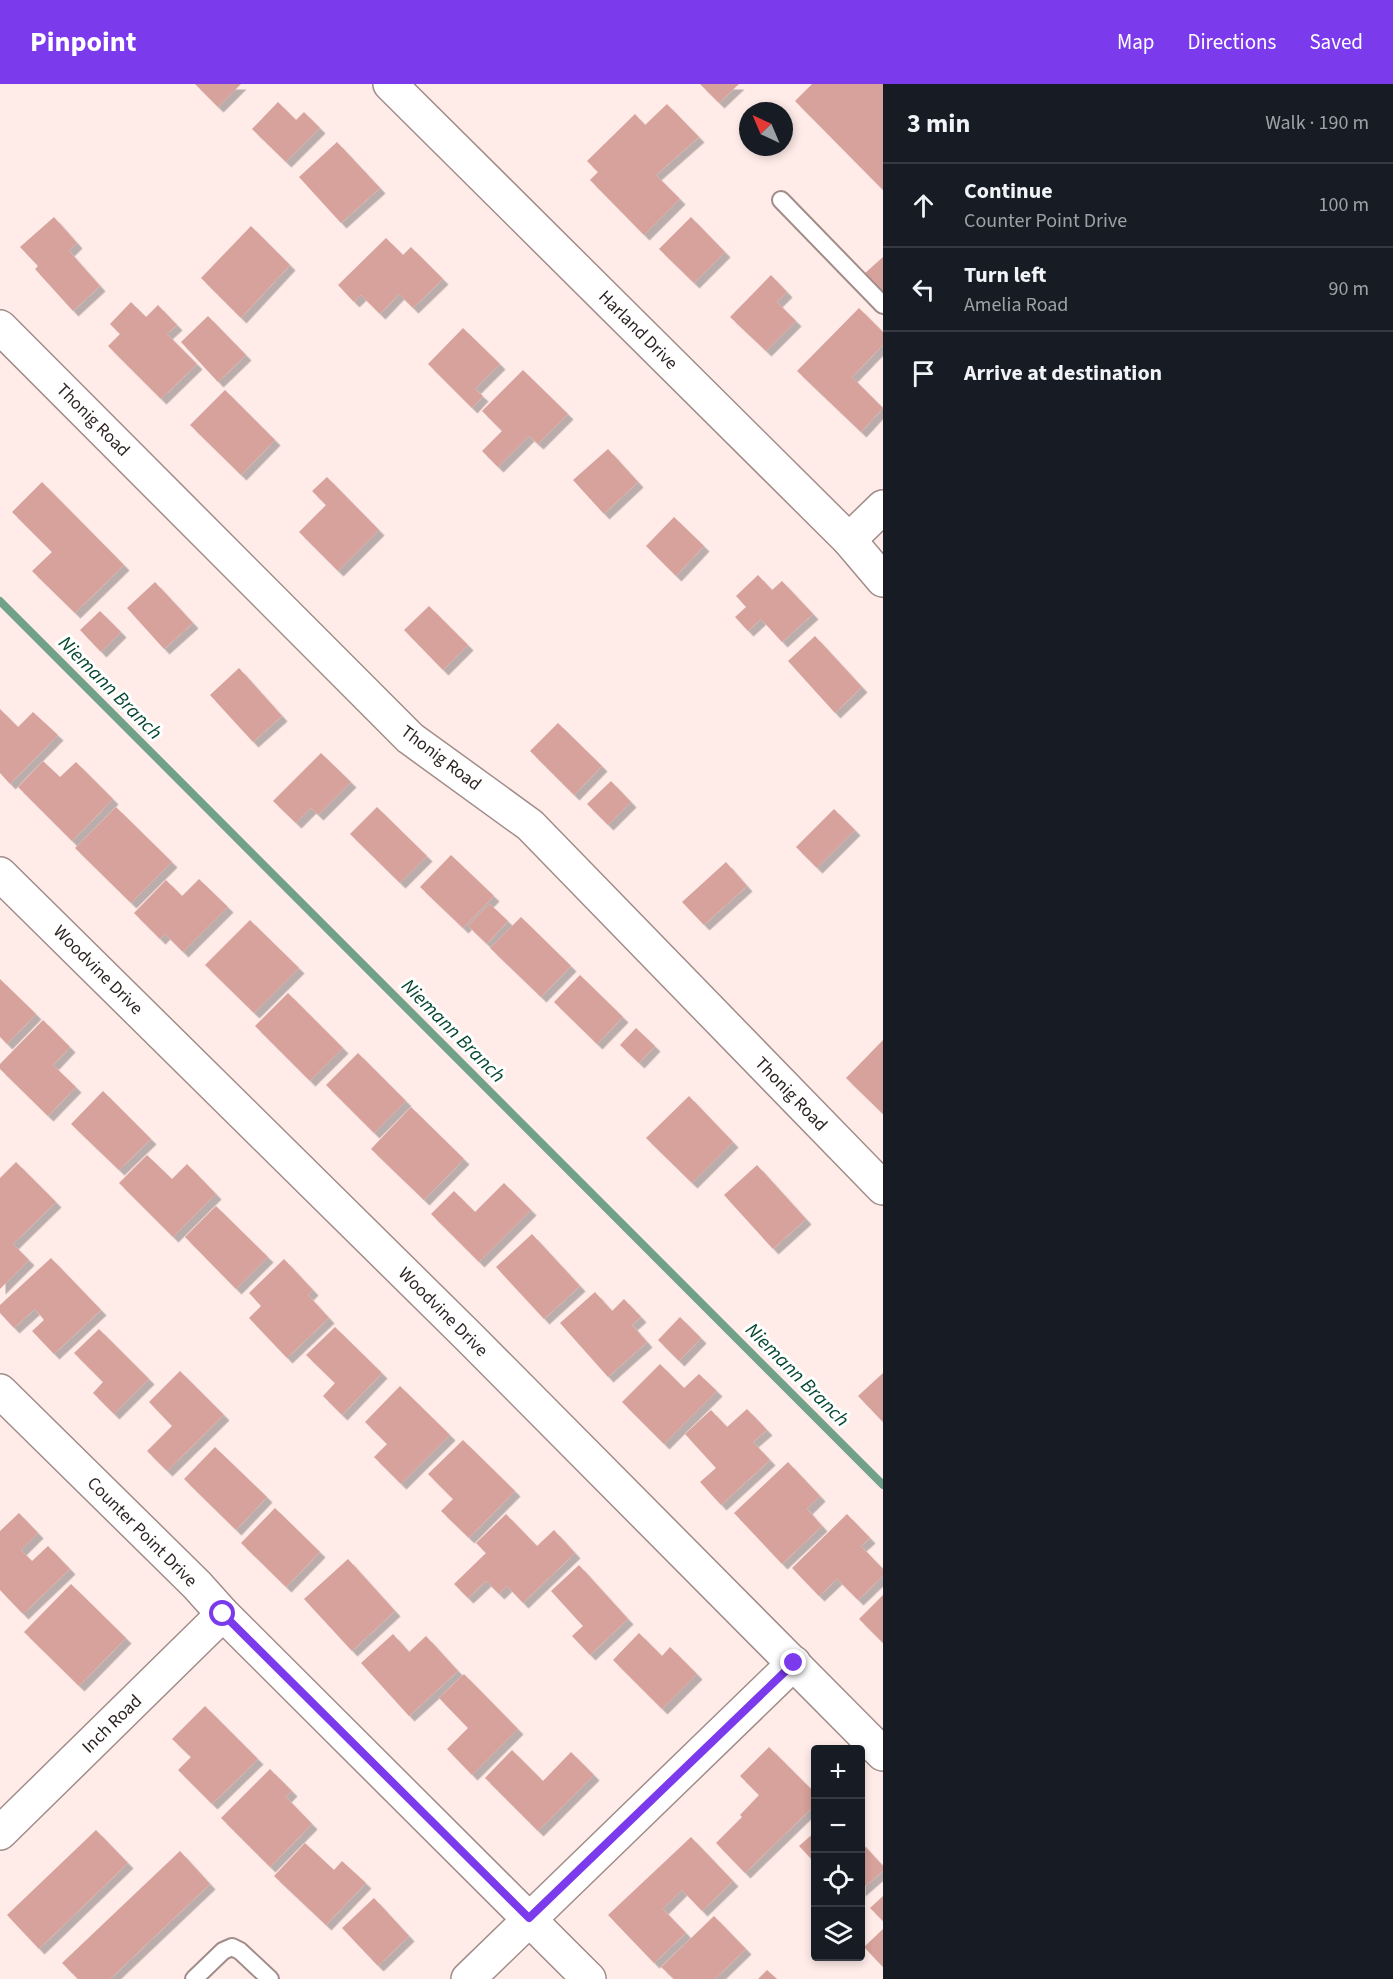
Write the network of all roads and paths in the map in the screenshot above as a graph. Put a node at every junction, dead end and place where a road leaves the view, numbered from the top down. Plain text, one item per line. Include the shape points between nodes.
1 (390, 84) edge
2 (781, 200) dead end
3 (883, 305) edge
4 (0, 327) edge
5 (883, 507) edge
6 (849, 540) junction
7 (883, 580) edge
8 (0, 874) edge
9 (883, 1188) edge
10 (0, 1391) edge
11 (223, 1614) junction
12 (794, 1663) junction
13 (883, 1754) edge
14 (0, 1833) edge
15 (529, 1918) junction
16 (194, 1979) edge
17 (270, 1979) edge
18 (468, 1979) edge
19 (589, 1979) edge

1 - 6 street, Harland Drive
2 - 3 lane
4 - 9 street, Thonig Road via 410,738 530,825
5 - 6 street
6 - 7 street, Harland Drive
8 - 12 street, Woodvine Drive
10 - 11 street, Counter Point Drive
11 - 14 street, Inch Road
11 - 15 street, Counter Point Drive
12 - 13 street, Woodvine Drive
12 - 15 street
15 - 18 street
15 - 19 street, Counter Point Drive
16 - 17 lane via 232,1947

